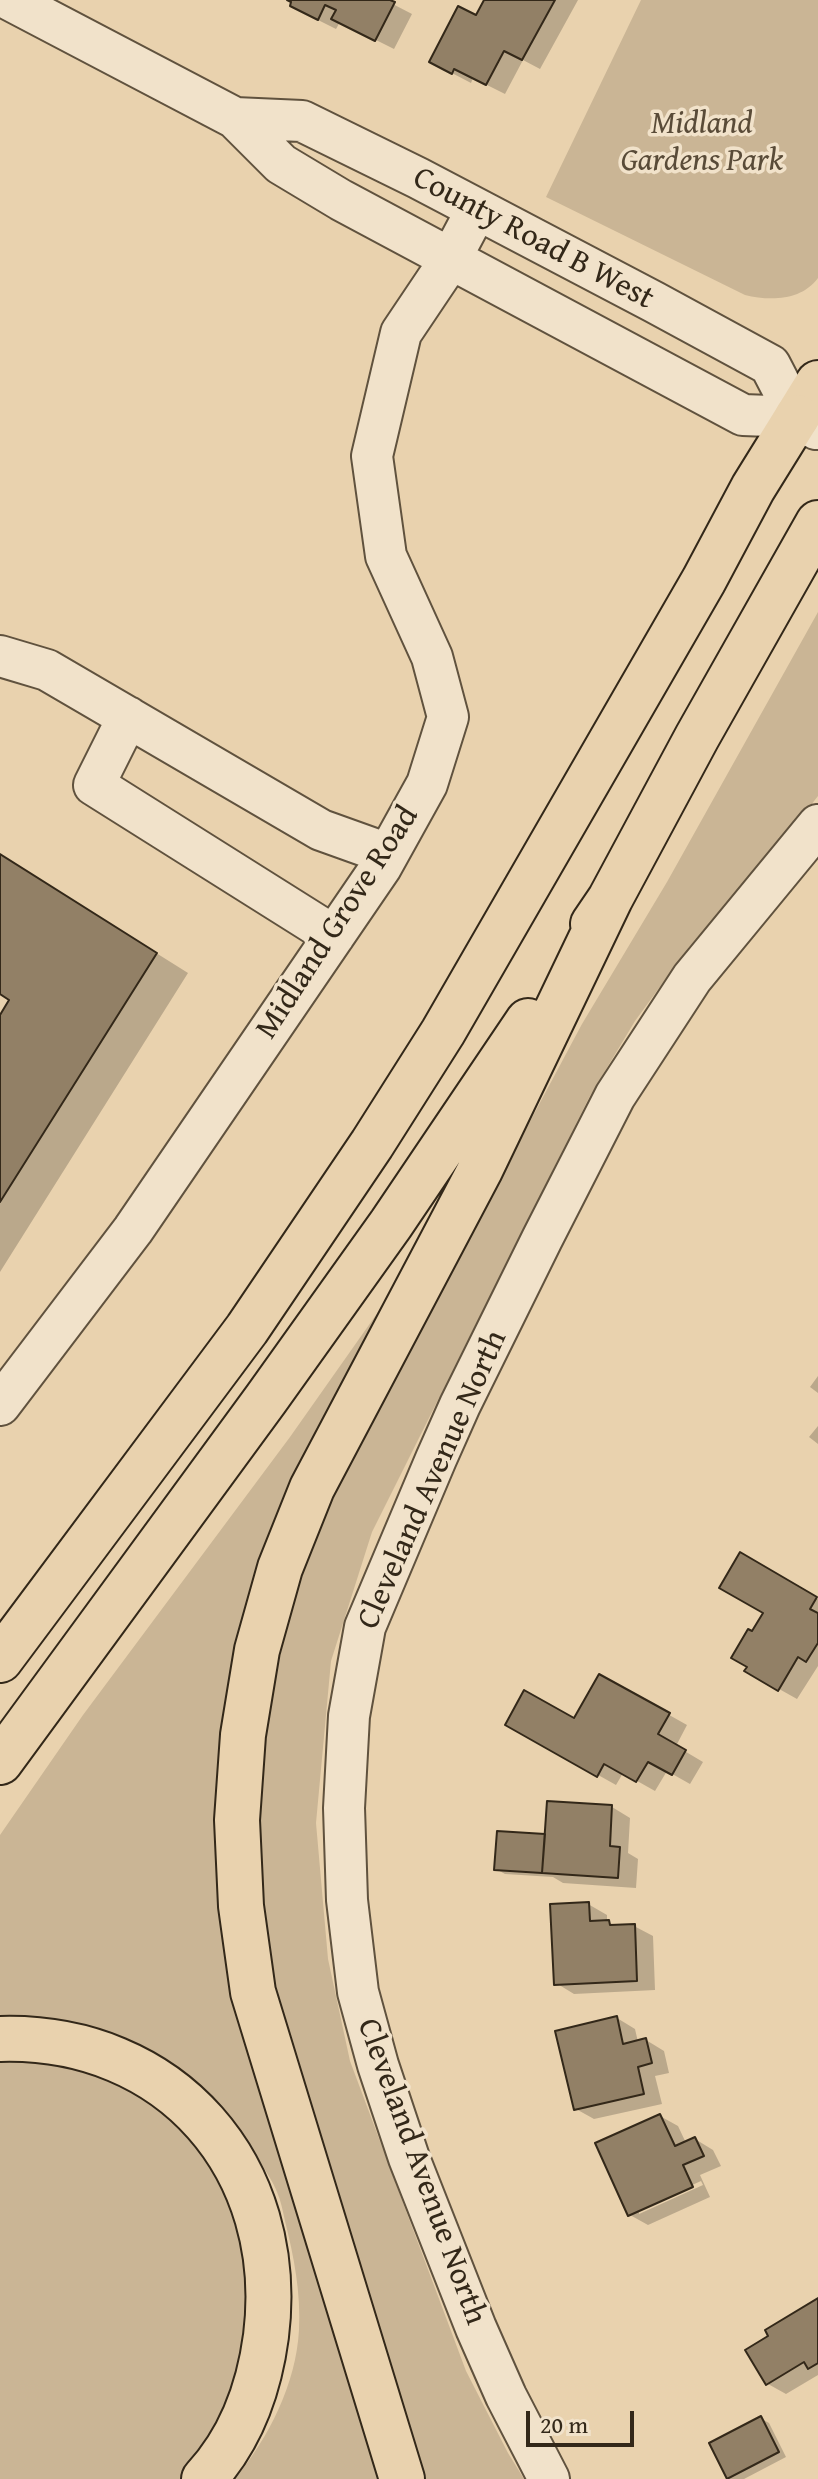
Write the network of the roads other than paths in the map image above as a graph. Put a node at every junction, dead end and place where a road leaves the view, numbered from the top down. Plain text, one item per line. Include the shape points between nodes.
1 (10, 0) edge
2 (235, 118) junction
3 (477, 209) junction
4 (450, 260) junction
5 (811, 410) edge
6 (818, 523) edge
7 (0, 656) edge
8 (128, 717) junction
9 (818, 825) edge
10 (388, 854) junction
11 (610, 899) junction
12 (334, 936) junction
13 (0, 1405) edge
14 (1, 1659) edge
15 (0, 1762) edge
16 (0, 2039) edge
17 (204, 2479) edge
18 (402, 2479) edge
19 (549, 2479) edge

1 - 2 street, County Road B West
2 - 3 street, County Road B West via 302,121
2 - 4 street, County Road B West via 281,164
3 - 4 street, Midland Grove Road
3 - 5 street, County Road B West via 770,365
4 - 5 street, County Road B West via 743,415
4 - 10 street, Midland Grove Road via 401,333 372,456 386,556 432,657 448,717 427,784
5 - 14 highway via 753,488 443,1032 372,1144 247,1329
6 - 11 highway
7 - 8 street via 47,670
8 - 10 street via 321,830
8 - 12 street via 94,785
9 - 19 street, Cleveland Avenue North via 692,978 615,1096 424,1485 365,1627 349,1716 345,1839 358,1992 426,2201 500,2382
10 - 12 street, Midland Grove Road
11 - 15 highway via 382,1236
11 - 18 highway via 480,1170 312,1488 280,1568 257,1650 243,1735 237,1820 253,1992
12 - 13 street, Midland Grove Road via 133,1230
16 - 17 highway via 74,2045 137,2068 173,2091 206,2122 233,2160 255,2212 266,2262 269,2314 262,2365 243,2424

